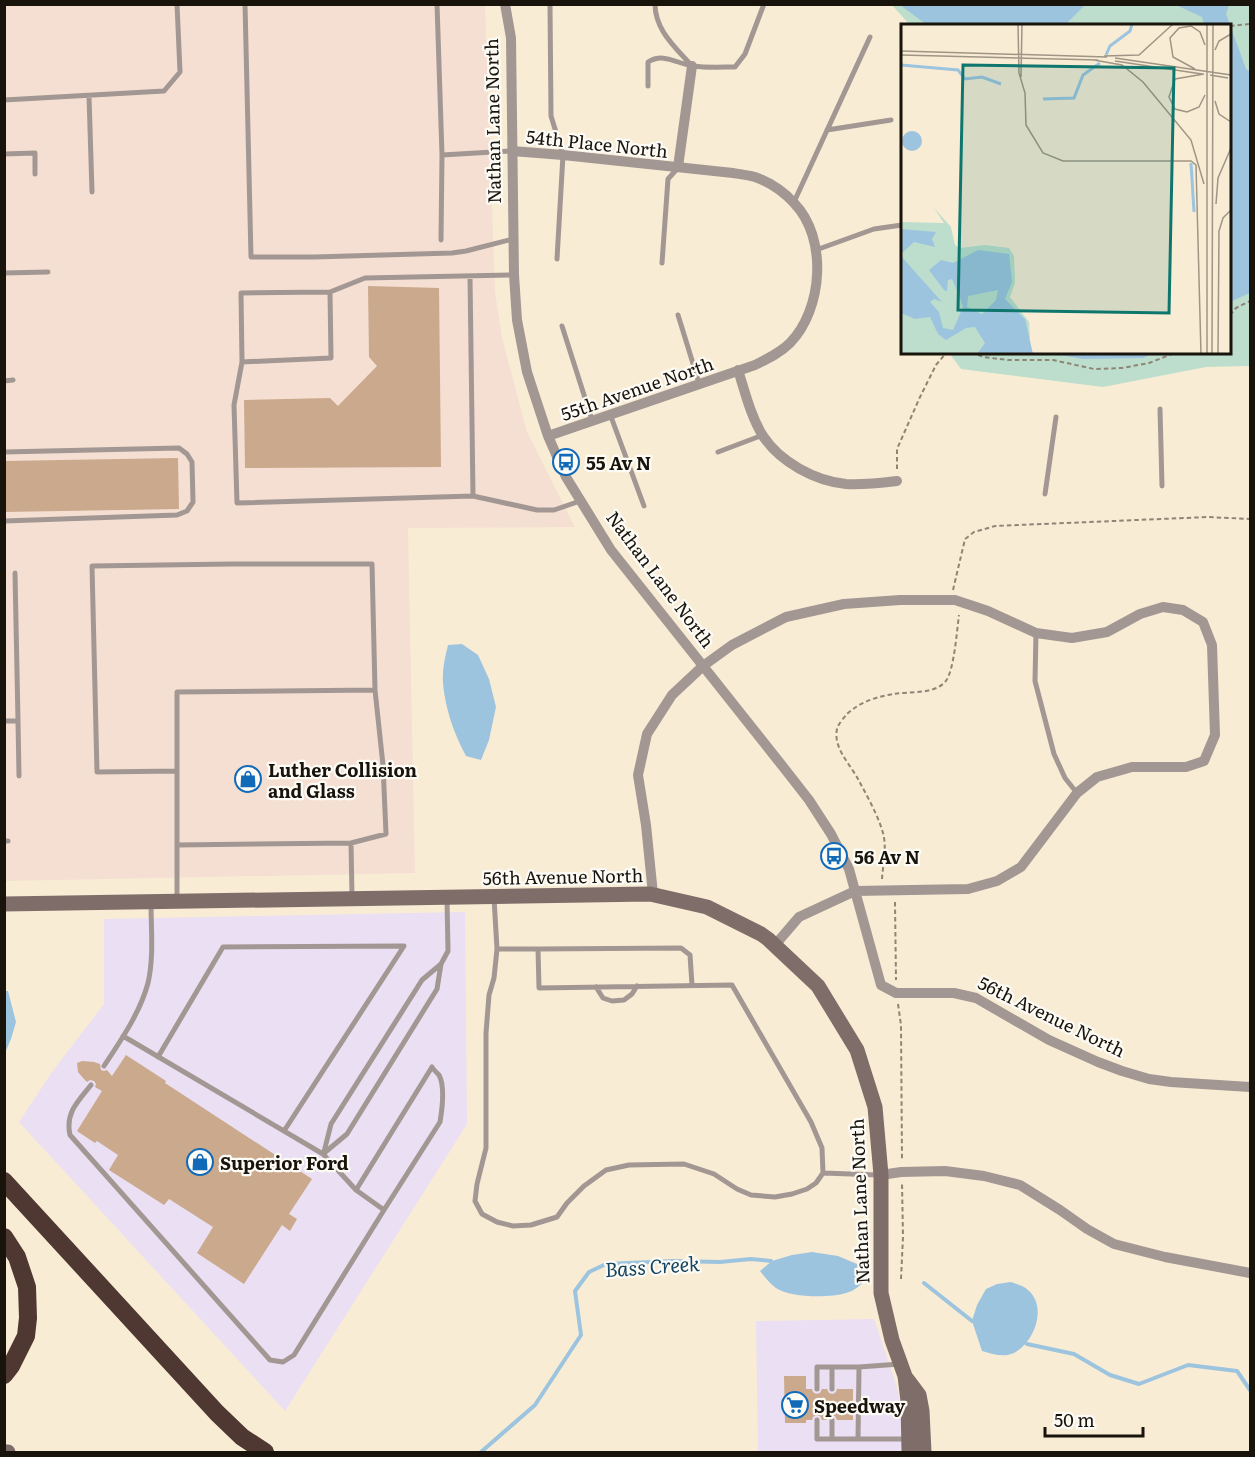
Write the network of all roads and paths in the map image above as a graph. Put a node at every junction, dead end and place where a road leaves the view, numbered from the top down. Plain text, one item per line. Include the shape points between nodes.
1 (177, 4) edge
2 (245, 4) edge
3 (437, 4) edge
4 (505, 4) edge
5 (550, 4) edge
6 (655, 4) edge
7 (764, 4) edge
8 (1251, 24) edge
9 (1231, 26) edge
10 (870, 38) dead end
11 (692, 66) junction
12 (648, 87) dead end
13 (89, 96) junction
14 (4, 100) edge
15 (891, 120) dead end
16 (827, 130) junction
17 (512, 151) junction
18 (4, 154) edge
19 (442, 155) junction
20 (563, 155) junction
21 (678, 167) junction
22 (35, 174) dead end
23 (92, 192) dead end
24 (794, 202) junction
25 (901, 225) edge
26 (513, 239) junction
27 (441, 240) dead end
28 (816, 250) junction
29 (557, 259) dead end
30 (662, 263) dead end
31 (48, 272) dead end
32 (4, 273) edge
33 (514, 275) junction
34 (470, 276) junction
35 (330, 292) junction
36 (1251, 301) edge
37 (1231, 314) edge
38 (678, 315) dead end
39 (562, 326) dead end
40 (945, 354) edge
41 (976, 354) edge
42 (1172, 354) edge
43 (242, 362) junction
44 (738, 370) junction
45 (13, 380) dead end
46 (4, 381) edge
47 (699, 383) junction
48 (1160, 409) dead end
49 (610, 414) junction
50 (1056, 417) dead end
51 (592, 420) junction
52 (763, 435) junction
53 (548, 436) junction
54 (4, 452) edge
55 (718, 452) dead end
56 (897, 481) joint
57 (1162, 486) dead end
58 (1045, 494) dead end
59 (473, 496) junction
60 (580, 501) junction
61 (644, 506) dead end
62 (1251, 519) edge
63 (4, 521) edge
64 (15, 573) dead end
65 (955, 600) junction
66 (1036, 633) junction
67 (703, 666) junction
68 (375, 690) junction
69 (4, 721) edge
70 (18, 722) junction
71 (177, 771) junction
72 (19, 776) dead end
73 (1077, 793) junction
74 (351, 843) junction
75 (177, 845) junction
76 (889, 890) junction
77 (855, 891) junction
78 (652, 894) junction
79 (447, 896) junction
80 (494, 896) junction
81 (352, 898) junction
82 (151, 901) junction
83 (177, 901) junction
84 (4, 904) edge
85 (775, 945) junction
86 (497, 949) junction
87 (538, 949) junction
88 (441, 964) junction
89 (692, 985) junction
90 (637, 986) junction
91 (596, 987) junction
92 (896, 993) junction
93 (123, 1036) junction
94 (158, 1057) junction
95 (104, 1066) dead end
96 (91, 1085) dead end
97 (1251, 1087) edge
98 (284, 1131) junction
99 (323, 1154) junction
100 (901, 1172) junction
101 (823, 1173) junction
102 (881, 1175) junction
103 (4, 1181) edge
104 (356, 1190) junction
105 (384, 1210) junction
106 (4, 1237) edge
107 (1251, 1273) edge
108 (901, 1280) dead end
109 (832, 1367) junction
110 (859, 1367) junction
111 (903, 1370) junction
112 (4, 1375) edge
113 (817, 1389) dead end
114 (832, 1389) dead end
115 (817, 1420) dead end
116 (832, 1420) dead end
117 (858, 1438) junction
118 (832, 1439) junction
119 (909, 1446) edge
120 (265, 1452) edge
121 (924, 1452) edge

1 - 13 lane via 180,72 164,92
2 - 26 lane via 251,257 452,253
3 - 19 lane
4 - 17 street, Nathan Lane North via 511,38
5 - 20 lane via 551,116
6 - 11 lane via 655,16 667,39
7 - 11 lane via 745,54 735,67
8 - 9 path
10 - 16 lane
11 - 12 lane via 654,58 648,62
11 - 21 street
13 - 14 lane
13 - 23 lane
15 - 16 lane
16 - 24 lane
17 - 19 lane
17 - 20 street, 54th Place North
17 - 26 street, Nathan Lane North
18 - 22 lane via 35,153
19 - 27 lane
20 - 21 street, 54th Place North
20 - 29 lane
21 - 24 street, 54th Place North via 755,177
21 - 30 lane via 668,180
24 - 28 street, 55th Avenue North via 808,220
25 - 28 lane via 874,229
26 - 33 street, Nathan Lane North
28 - 44 street, 55th Avenue North via 816,287 801,329 775,356
31 - 32 lane
33 - 34 lane
33 - 53 street, Nathan Lane North via 527,372
34 - 35 lane via 365,278
34 - 59 lane
35 - 43 lane via 331,358
35 - 43 lane via 241,293
36 - 37 path
38 - 47 lane
39 - 51 lane
40 - 56 path via 936,365 897,449
41 - 42 path via 1008,360 1053,360 1094,369 1149,363
43 - 59 lane via 234,405 237,503
44 - 47 street, 55th Avenue North
44 - 52 street
45 - 46 lane
47 - 49 street, 55th Avenue North
48 - 57 lane
49 - 51 street, 55th Avenue North
49 - 61 lane
50 - 58 lane
51 - 53 street, 55th Avenue North
52 - 55 lane
52 - 56 street via 794,465 818,477 844,484
53 - 60 street, Nathan Lane North
54 - 63 lane via 178,448 192,462 193,502 187,511 177,514
59 - 60 lane via 537,510 554,510
60 - 67 street, Nathan Lane North via 611,550
62 - 65 path via 1208,517 995,526 965,538 952,589
64 - 70 lane
65 - 66 street
65 - 67 street via 844,604 786,617 732,645
65 - 76 path via 960,610 946,681 938,688 873,698 854,708 837,729 840,751 857,777 884,836 882,880
66 - 73 lane via 1035,681 1054,754
66 - 73 street via 1072,638 1107,632 1163,607 1183,610 1203,622 1212,645 1215,735 1203,761 1186,767 1132,767 1097,777
67 - 77 street, Nathan Lane North via 809,800 836,843
67 - 78 street via 672,695 647,735 640,765
68 - 71 lane via 177,692
68 - 71 lane via 372,564 92,566 97,772
68 - 74 lane via 386,834
69 - 70 lane
70 - 72 lane
71 - 75 lane
73 - 76 street via 1021,867 997,882 968,889
74 - 75 lane
74 - 81 lane
75 - 83 lane
76 - 77 street
76 - 92 path via 895,899
77 - 85 street via 799,917
77 - 92 street via 881,985
78 - 80 street, 56th Avenue North
78 - 85 street, 56th Avenue North via 707,907
79 - 80 street, 56th Avenue North
79 - 81 street, 56th Avenue North
79 - 88 lane via 448,951
80 - 86 lane
81 - 83 street, 56th Avenue North
82 - 83 street, 56th Avenue North
82 - 84 street, 56th Avenue North
82 - 93 lane via 152,951 147,983
85 - 102 street, Nathan Lane North via 818,986 857,1050 875,1107
86 - 87 lane
86 - 101 lane via 486,1033 486,1148 475,1201 482,1214 513,1226 531,1226 557,1217 584,1186 606,1170 629,1165 684,1164 714,1174 751,1195 775,1197 807,1189
87 - 89 lane via 681,948 690,955
87 - 91 lane via 539,988
88 - 99 lane via 422,980 331,1124
88 - 99 lane via 437,989 413,1028 347,1134
89 - 90 lane
89 - 101 lane via 732,985 811,1122 822,1148
90 - 91 lane
90 - 91 lane via 624,1000 612,1001 603,998
92 - 97 street, 56th Avenue North via 954,993 976,998 1068,1049 1149,1079
92 - 100 path via 901,1025
93 - 94 lane
93 - 95 lane
94 - 98 lane
94 - 98 lane via 223,947 404,946
96 - 105 lane via 71,1111 70,1134 270,1360 283,1362 294,1355
98 - 99 lane
99 - 104 lane
100 - 102 street
100 - 107 street via 945,1171 1020,1185 1114,1244
100 - 108 path
101 - 102 lane
102 - 111 street, Nathan Lane North via 881,1293
103 - 120 highway via 209,1405 242,1437
104 - 105 lane
104 - 105 lane via 432,1067 441,1081 440,1122
106 - 112 highway via 17,1257 27,1287 28,1311 26,1336
109 - 110 lane
109 - 113 lane via 817,1367
109 - 114 lane
110 - 111 lane
110 - 117 lane
111 - 119 street, Nathan Lane North
111 - 121 street, Nathan Lane North via 919,1395
115 - 118 lane via 817,1440
116 - 118 lane
117 - 118 lane
117 - 119 lane

